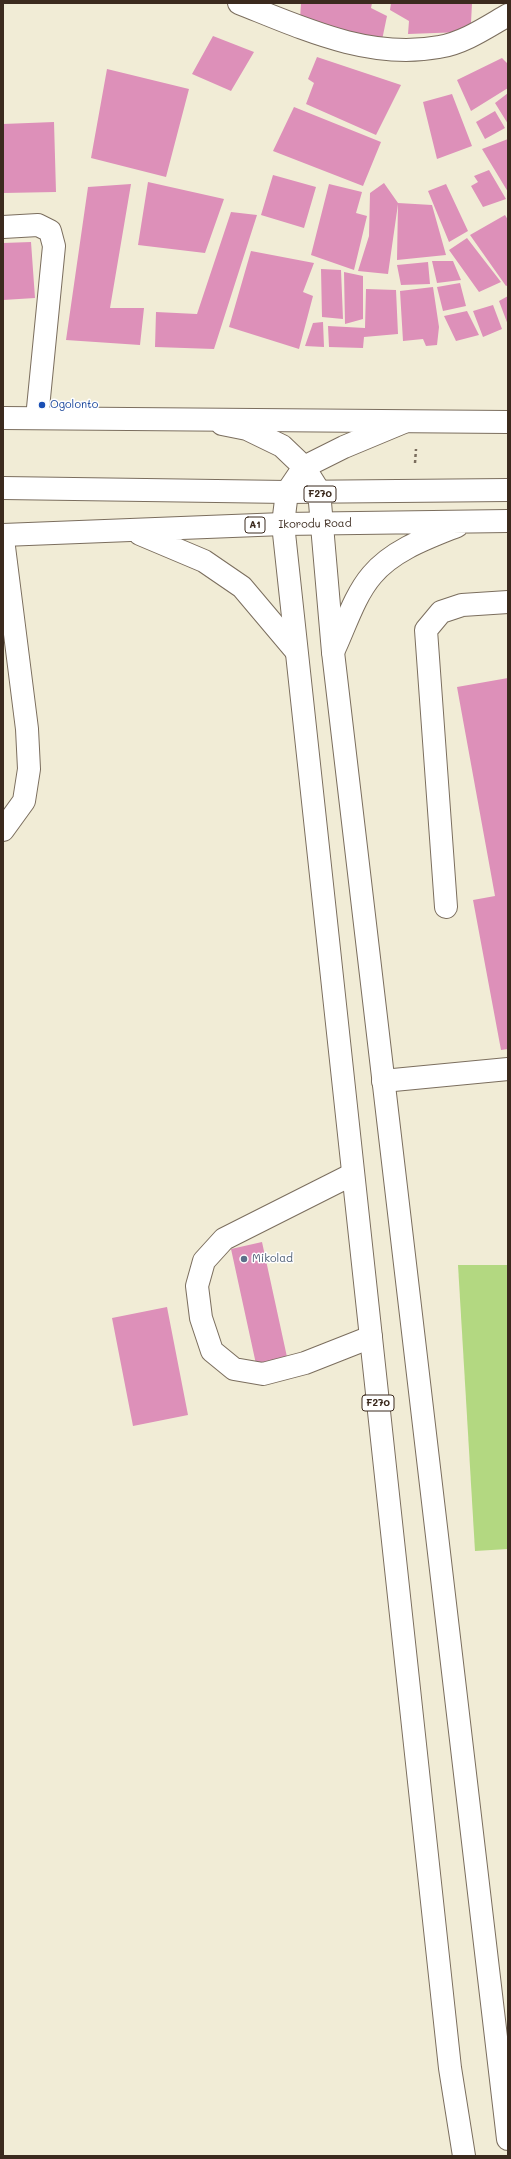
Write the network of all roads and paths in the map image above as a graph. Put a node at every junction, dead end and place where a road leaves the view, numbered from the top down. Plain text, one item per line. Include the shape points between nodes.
1 (239, 3) edge
2 (508, 14) edge
3 (3, 227) edge
4 (3, 418) edge
5 (37, 418) junction
6 (191, 418) junction
7 (404, 422) junction
8 (508, 422) edge
9 (304, 467) junction
10 (3, 488) edge
11 (508, 490) edge
12 (319, 491) junction
13 (287, 492) junction
14 (508, 521) edge
15 (467, 522) junction
16 (323, 523) junction
17 (283, 524) junction
18 (133, 531) junction
19 (3, 535) edge
20 (3, 539) edge
21 (6, 586) edge
22 (508, 602) edge
23 (296, 650) junction
24 (334, 652) junction
25 (3, 830) edge
26 (446, 907) dead end
27 (508, 1069) edge
28 (383, 1081) junction
29 (353, 1174) junction
30 (371, 1337) junction
31 (508, 2139) edge
32 (464, 2156) edge

1 - 2 main road via 336,41 405,50 440,47 477,34
3 - 5 main road via 38,225 50,231 54,246
4 - 5 main road
5 - 6 main road
6 - 7 main road
6 - 9 main road, F270 via 247,429 282,446
7 - 8 main road
7 - 9 main road, F270
9 - 12 main road, F270
9 - 13 main road, F270
10 - 13 main road
11 - 12 main road
12 - 13 main road
12 - 16 main road, F270
13 - 17 main road, F270
14 - 15 main road, Ikorodu Road / A1
15 - 16 main road, Ikorodu Road / A1
15 - 24 main road via 425,539 391,557 372,576 354,606
16 - 17 main road, Ikorodu Road / A1
16 - 24 main road, F270
17 - 18 main road, Ikorodu Road / A1
17 - 23 main road, F270
18 - 19 main road, Ikorodu Road / A1
18 - 23 main road via 204,560 242,587
20 - 21 main road
21 - 25 main road via 27,729 29,769 24,801
22 - 26 main road via 462,605 441,612 426,630
23 - 29 main road, F270
24 - 28 main road, F270
27 - 28 main road
28 - 31 main road, F270
29 - 30 main road, F270
29 - 30 main road via 224,1239 204,1261 196,1286 201,1318 212,1351 234,1369 263,1374 305,1362
30 - 32 main road, F270 via 450,2068

